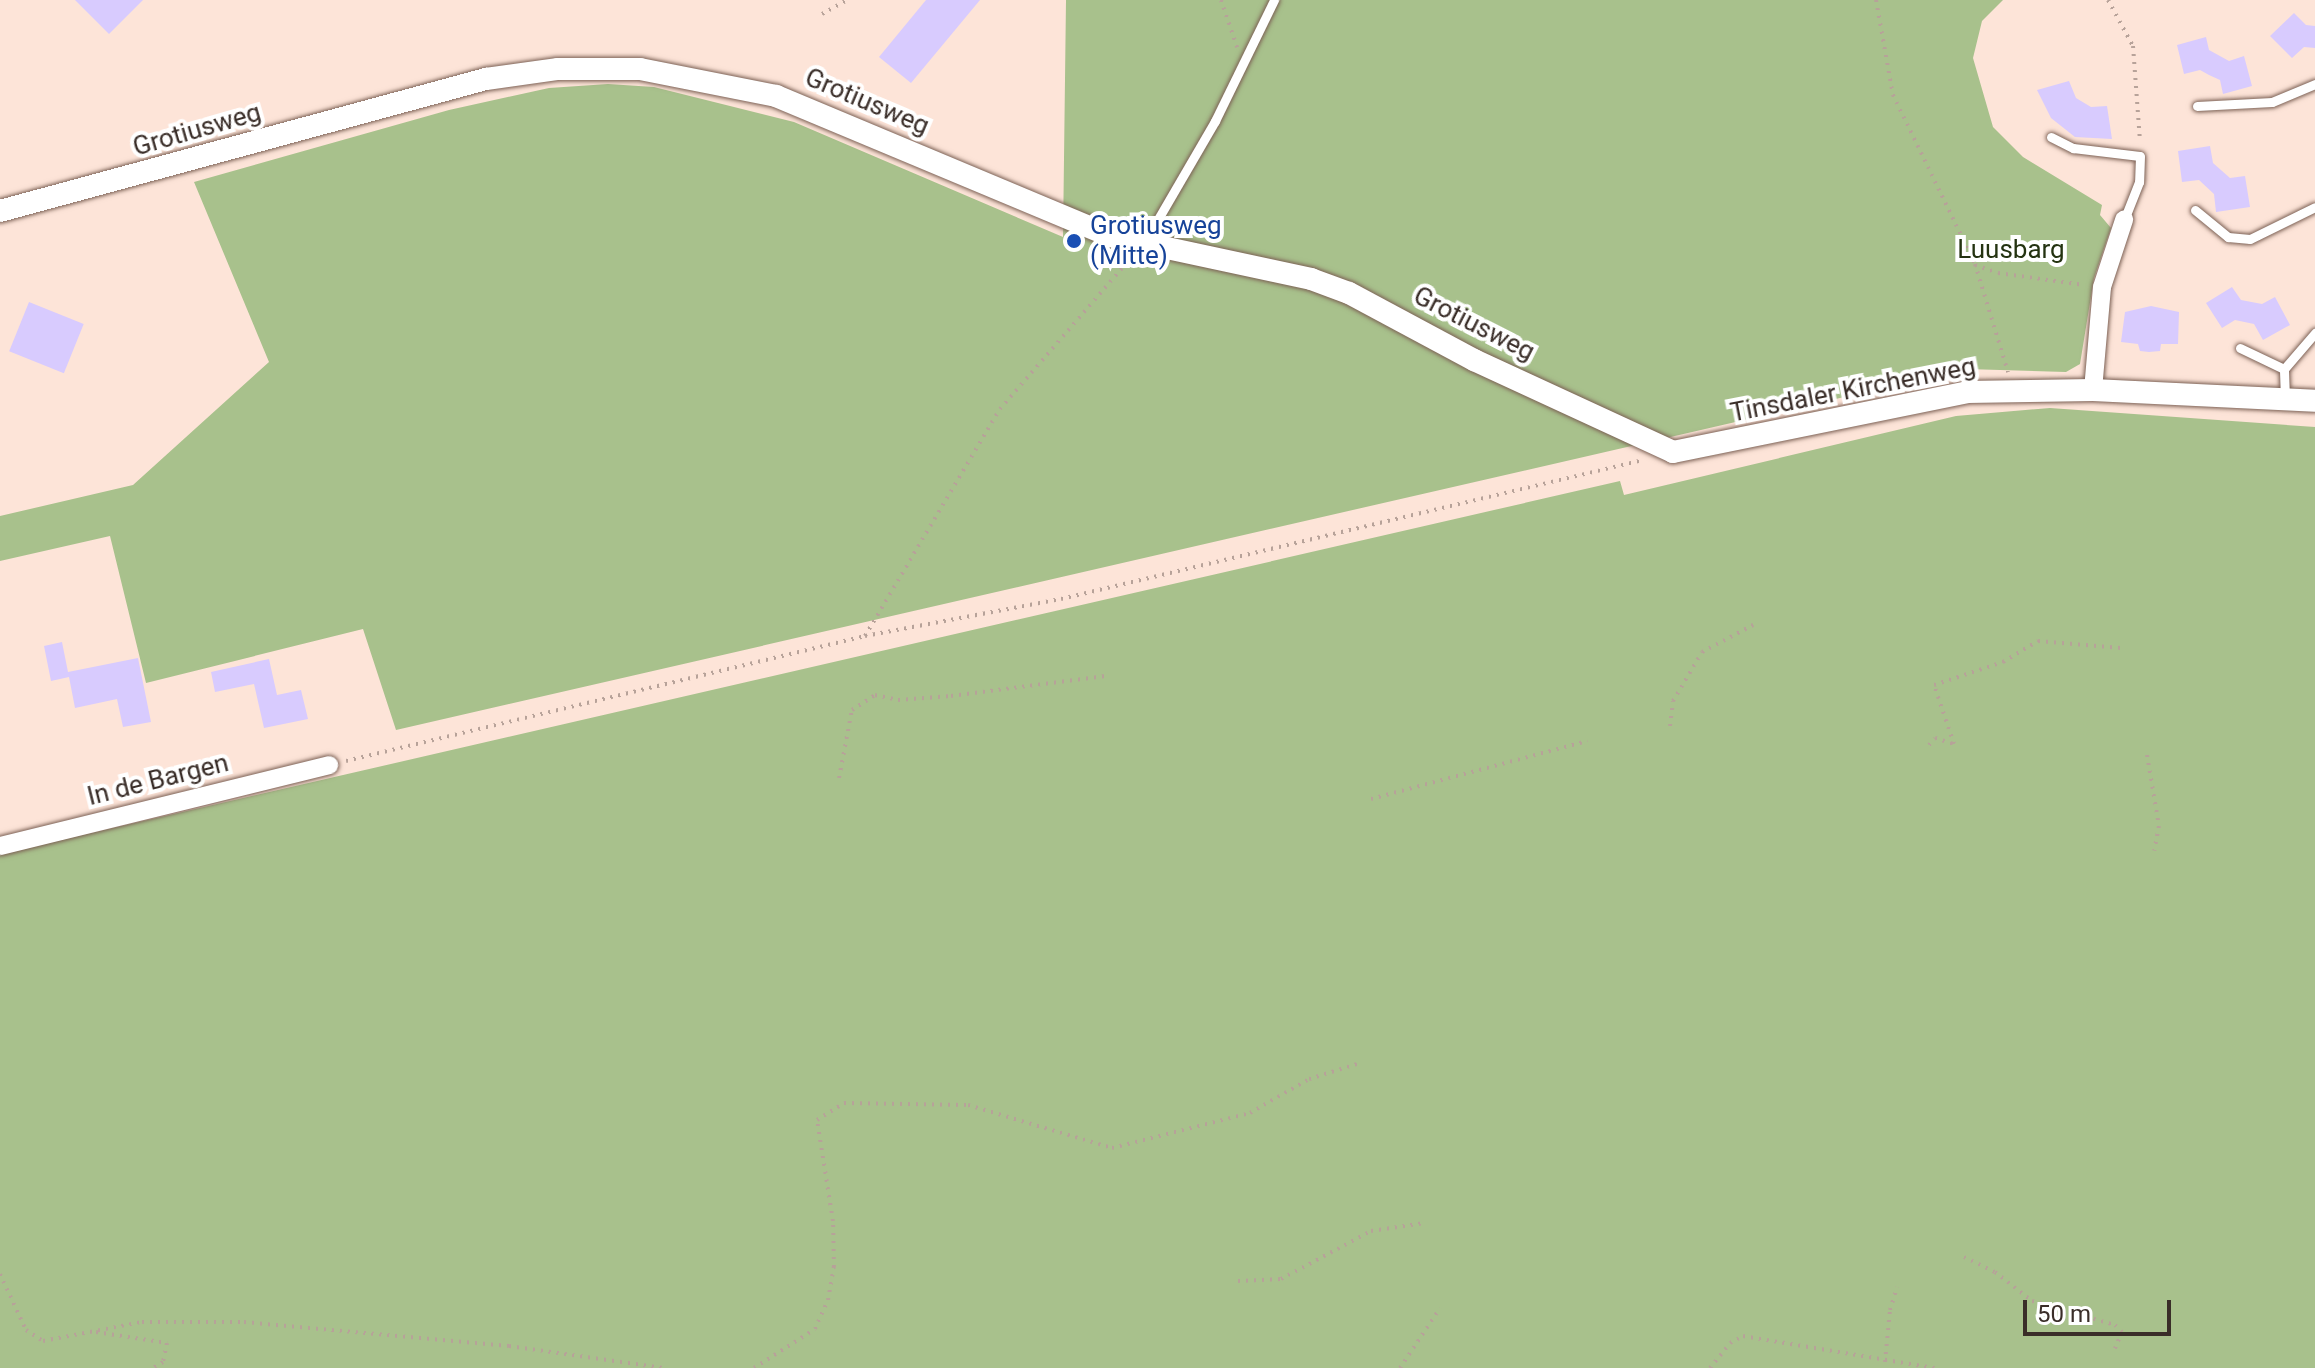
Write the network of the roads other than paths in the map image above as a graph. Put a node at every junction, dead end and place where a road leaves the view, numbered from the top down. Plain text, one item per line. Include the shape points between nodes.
1 (1274, 0) edge
2 (2315, 84) edge
3 (2197, 106) dead end
4 (2051, 137) dead end
5 (2315, 207) edge
6 (2195, 210) dead end
7 (0, 211) edge
8 (2124, 220) joint
9 (1144, 243) junction
10 (2315, 333) edge
11 (2240, 348) dead end
12 (2284, 369) junction
13 (2093, 390) junction
14 (2285, 399) junction
15 (2315, 401) edge
16 (1673, 452) joint
17 (329, 765) road end
18 (0, 846) edge

1 - 9 lane via 1244,68
2 - 3 lane via 2272,102
4 - 8 lane via 2073,148 2140,156 2139,182
5 - 6 lane via 2250,239 2228,237
7 - 9 street, Grotiusweg via 472,83 525,72 602,67 698,76 776,96 1111,236
8 - 13 street via 2102,287
9 - 16 street, Grotiusweg via 1311,279 1349,293 1474,360
10 - 12 lane
11 - 12 lane
12 - 14 lane
13 - 14 street, Tinsdaler Kirchenweg
13 - 16 street, Tinsdaler Kirchenweg via 1967,392
14 - 15 street, Tinsdaler Kirchenweg
17 - 18 street, In de Bargen

